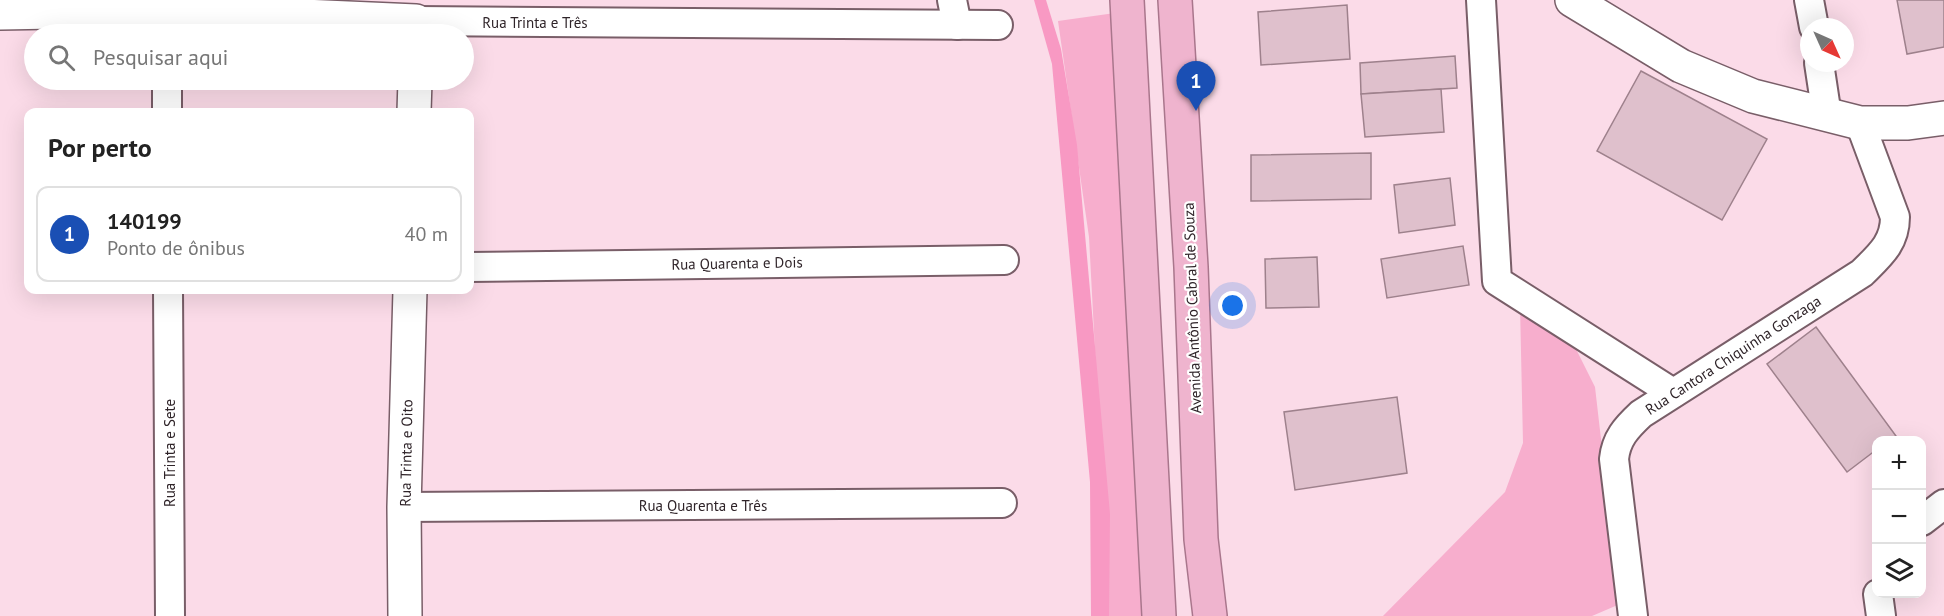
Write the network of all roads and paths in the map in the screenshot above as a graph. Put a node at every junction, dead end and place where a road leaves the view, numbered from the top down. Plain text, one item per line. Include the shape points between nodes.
1 (1127, 0) edge
2 (1480, 0) edge
3 (1572, 0) edge
4 (1809, 0) edge
5 (1176, 1) edge
6 (954, 12) edge
7 (0, 13) edge
8 (167, 15) edge
9 (416, 18) edge
10 (1812, 18) edge
11 (998, 25) dead end
12 (1820, 72) edge
13 (167, 90) edge
14 (415, 90) edge
15 (168, 108) edge
16 (414, 108) edge
17 (1827, 116) junction
18 (1944, 118) edge
19 (1860, 123) junction
20 (1004, 260) dead end
21 (474, 267) edge
22 (168, 294) edge
23 (410, 294) edge
24 (1672, 393) junction
25 (1002, 503) dead end
26 (1944, 504) edge
27 (404, 507) junction
28 (1926, 518) edge
29 (170, 616) edge
30 (405, 616) edge
31 (1159, 616) edge
32 (1210, 616) edge
33 (1633, 616) edge

1 - 31 highway
2 - 24 street via 1497,281
3 - 17 street via 1714,82
4 - 10 street
5 - 32 highway, Avenida Antônio Cabral de Souza via 1201,539
6 - 9 street, Rua Trinta e Três
6 - 11 street, Rua Trinta e Três
7 - 8 street, Rua Trinta e Três
8 - 9 street, Rua Trinta e Três
12 - 17 street
13 - 15 street
14 - 16 street
17 - 19 street
18 - 19 street
19 - 24 street, Rua Cantora Chiquinha Gonzaga via 1895,217 1895,232 1888,246 1862,273
20 - 21 street, Rua Quarenta e Dois
22 - 29 street, Rua Trinta e Sete
23 - 27 street, Rua Trinta e Oito
24 - 33 street, Rua Cantora Chiquinha Gonzaga via 1641,414 1616,444 1614,459
25 - 27 street, Rua Quarenta e Três
26 - 28 street
27 - 30 street, Rua Trinta e Oito

